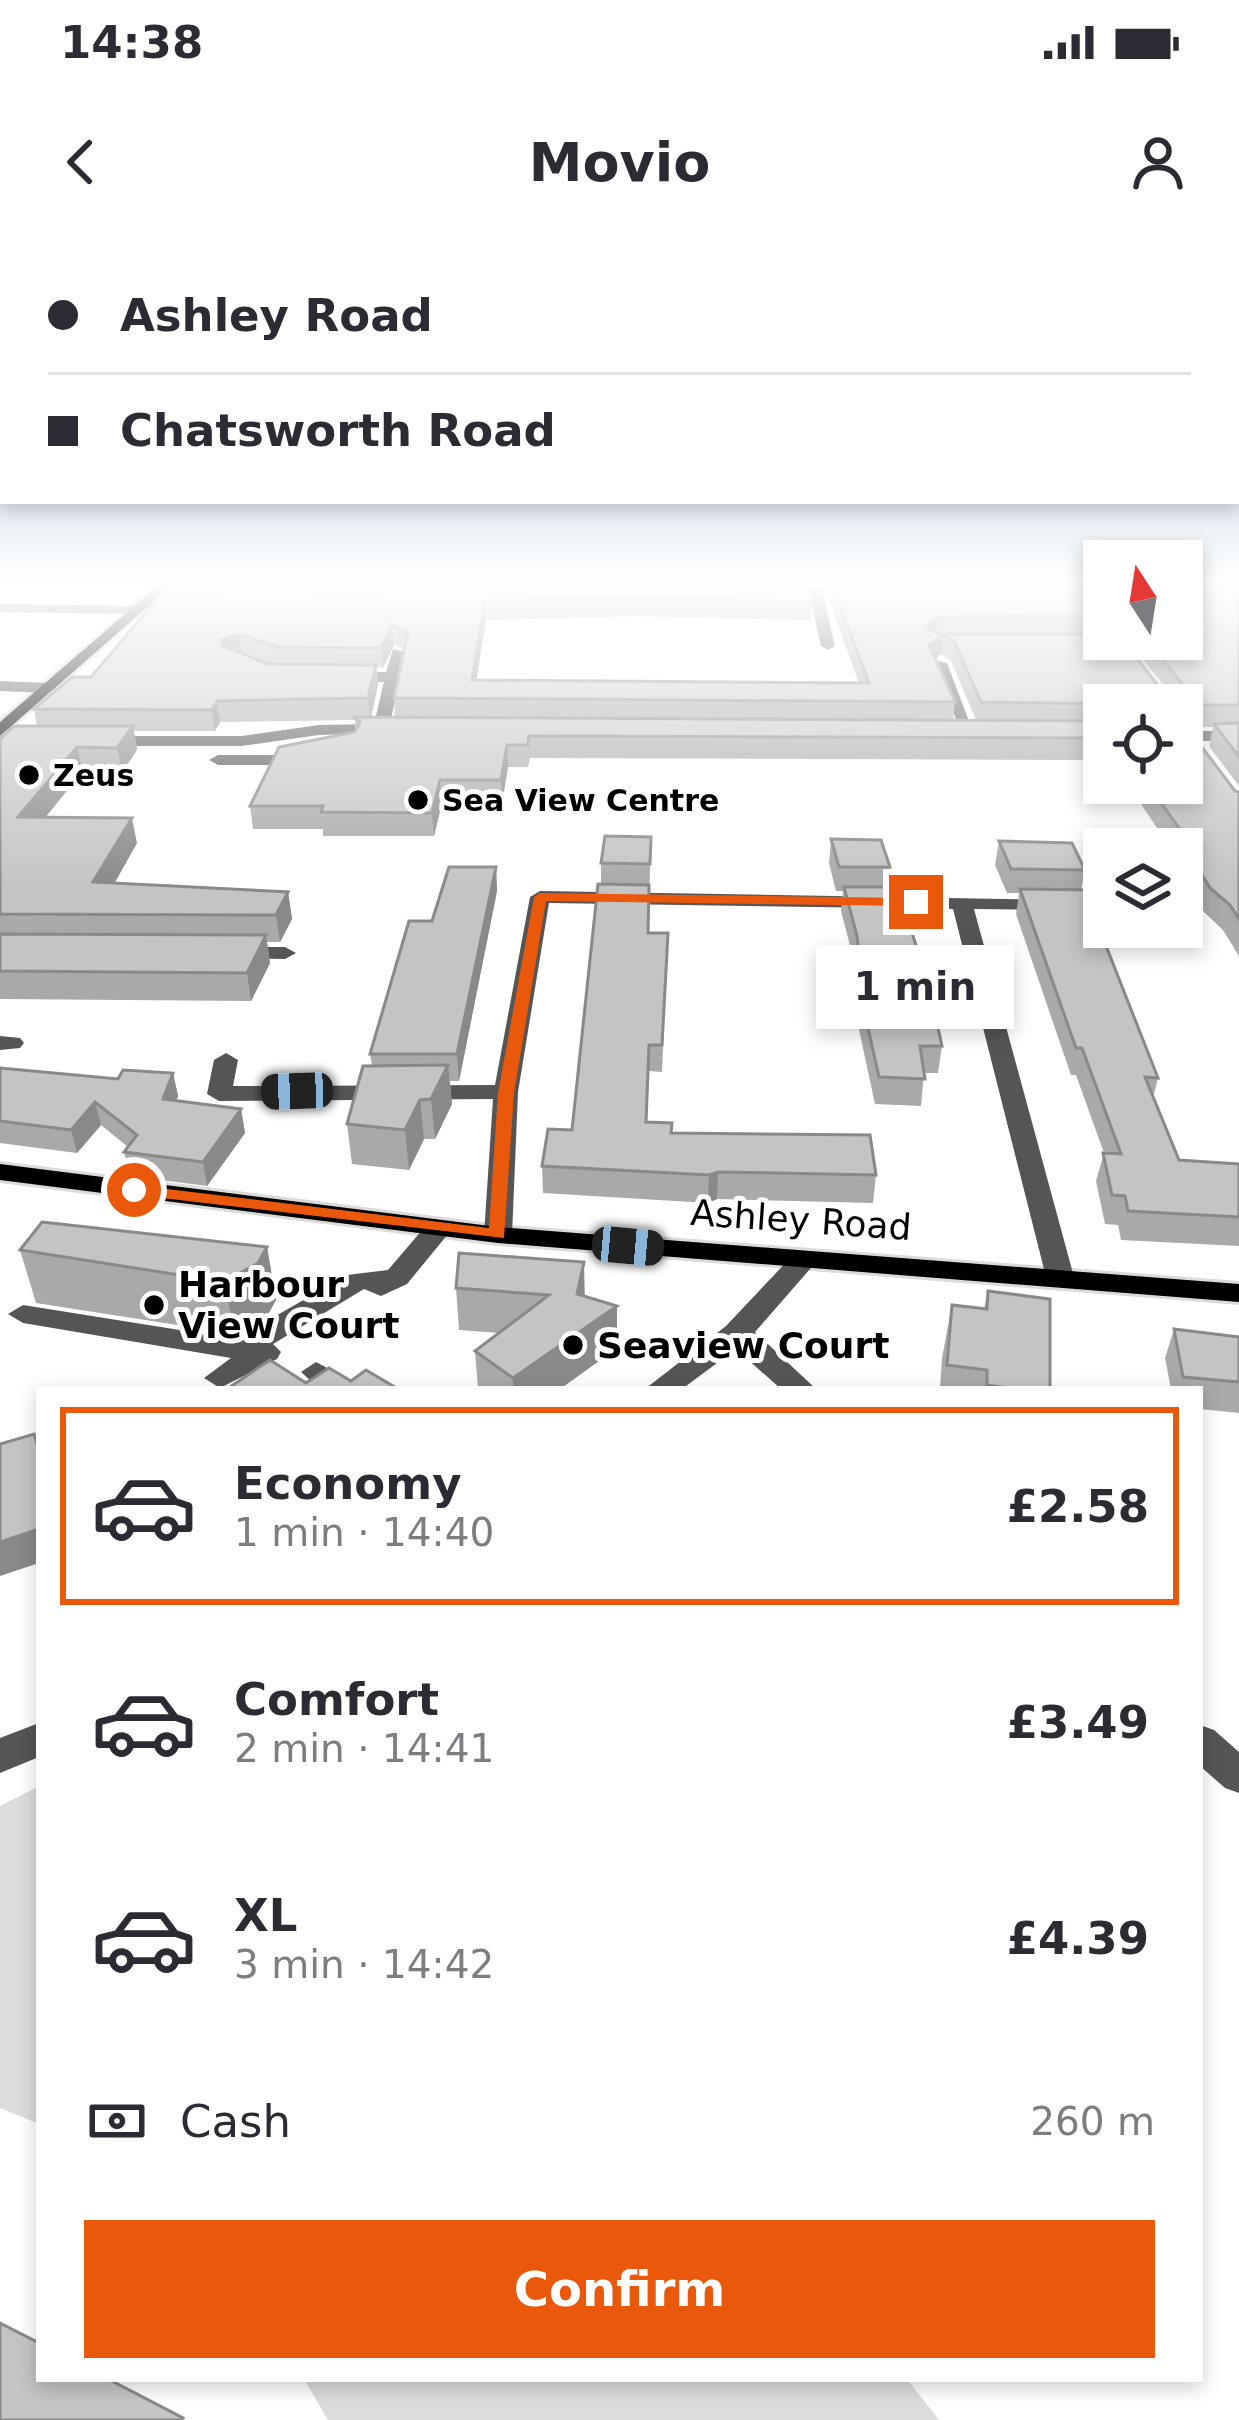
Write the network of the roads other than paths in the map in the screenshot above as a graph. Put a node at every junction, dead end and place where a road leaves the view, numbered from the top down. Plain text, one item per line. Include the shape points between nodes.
1 (53, 684) edge
2 (390, 684) edge
3 (948, 684) edge
4 (0, 686) edge
5 (48, 688) junction
6 (7, 718) edge
7 (381, 729) junction
8 (422, 730) edge
9 (0, 731) edge
10 (946, 732) edge
11 (969, 733) junction
12 (992, 733) edge
13 (1203, 734) edge
14 (1239, 736) edge
15 (76, 742) edge
16 (401, 745) edge
17 (218, 760) dead end
18 (962, 903) junction
19 (1075, 904) edge
20 (214, 953) edge
21 (285, 953) dead end
22 (226, 1060) dead end
23 (506, 1093) junction
24 (0, 1172) edge
25 (439, 1228) junction
26 (498, 1234) junction
27 (803, 1261) junction
28 (1060, 1277) junction
29 (398, 1278) junction
30 (1239, 1293) edge
31 (23, 1314) dead end
32 (737, 1333) junction
33 (220, 1378) dead end
34 (666, 1386) edge
35 (797, 1386) edge
36 (36, 1740) edge
37 (1203, 1745) edge
38 (0, 1756) edge
39 (1239, 1777) edge

1 - 5 main road
2 - 7 street
3 - 11 street
4 - 5 street
5 - 6 main road
6 - 9 main road
7 - 8 street
7 - 15 street via 241,741
10 - 11 street
11 - 12 street
13 - 14 street
16 - 17 street
18 - 19 street
18 - 23 street via 540,897
18 - 28 street
20 - 21 street
22 - 23 street via 219,1094
23 - 26 street
24 - 25 main road, Ashley Road
25 - 26 main road, Ashley Road
25 - 29 street
26 - 27 main road, Ashley Road
27 - 28 main road, Ashley Road
27 - 32 street
28 - 30 main road, Ashley Road
29 - 31 street via 357,1281 239,1350
29 - 33 street
32 - 34 street
32 - 35 street
36 - 38 street
37 - 39 street

